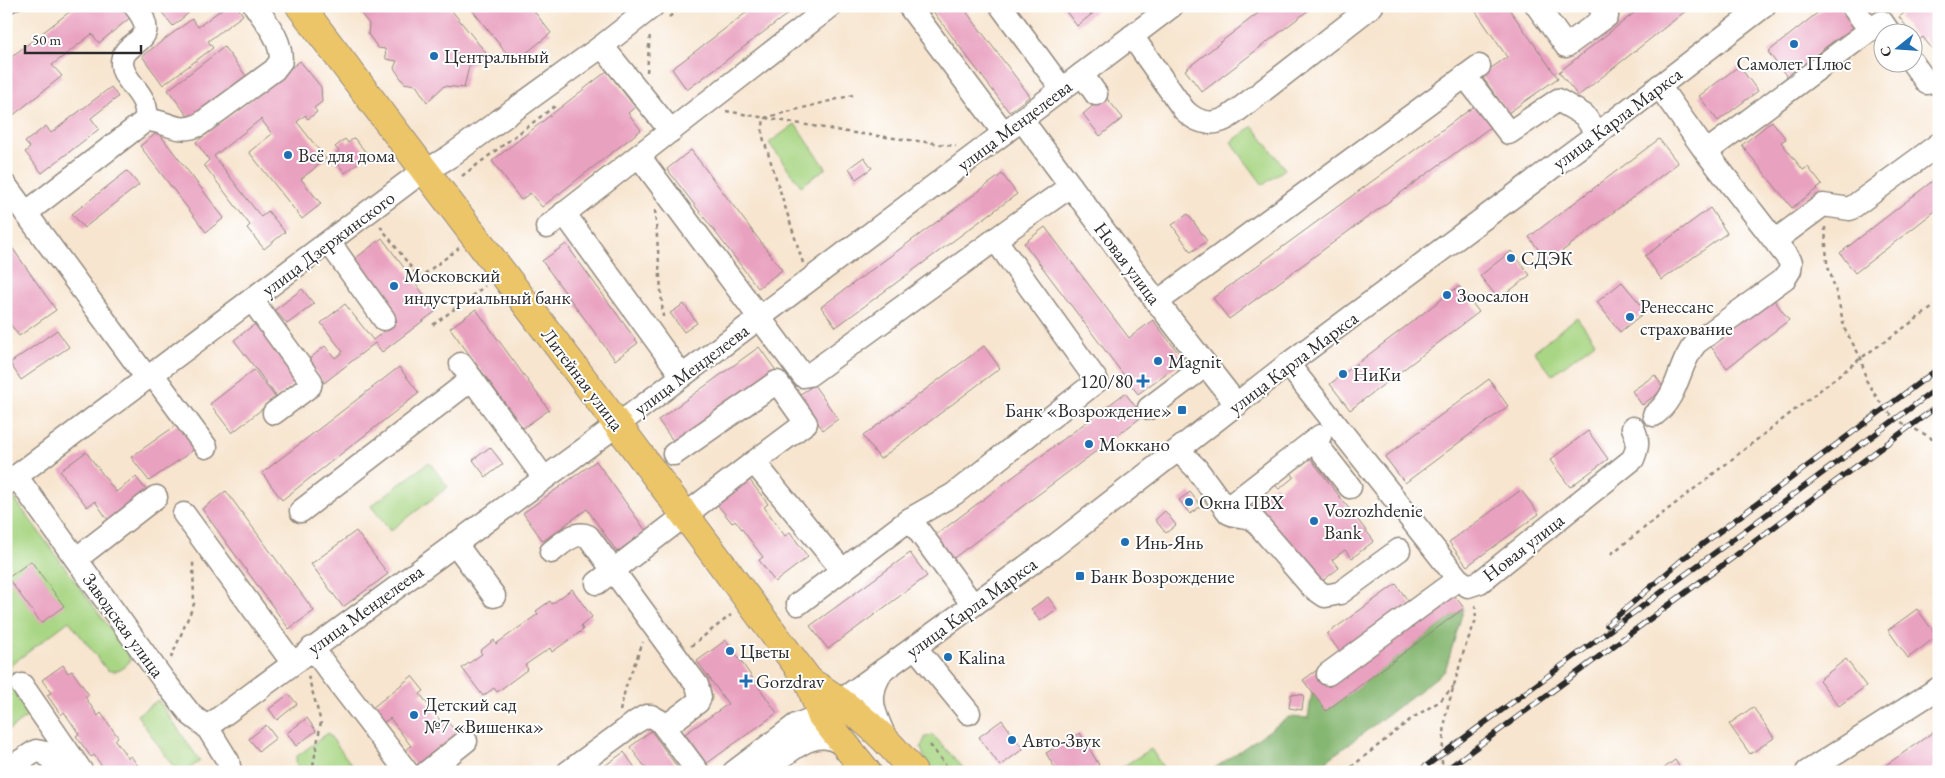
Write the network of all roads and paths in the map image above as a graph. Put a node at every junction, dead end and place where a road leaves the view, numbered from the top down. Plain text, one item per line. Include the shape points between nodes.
1 (135, 6) edge
2 (255, 6) edge
3 (300, 6) edge
4 (653, 6) edge
5 (831, 6) edge
6 (909, 6) edge
7 (1172, 6) edge
8 (1372, 6) edge
9 (1538, 6) edge
10 (1764, 6) edge
11 (1852, 6) edge
12 (1007, 8) edge
13 (1608, 10) edge
14 (1872, 24) edge
15 (650, 32) dead end
16 (1132, 36) junction
17 (1872, 37) edge
18 (602, 46) junction
19 (1919, 72) edge
20 (1082, 74) junction
21 (1927, 83) dead end
22 (1660, 86) junction
23 (1062, 89) junction
24 (1096, 94) dead end
25 (853, 95) dead end
26 (645, 97) junction
27 (701, 107) junction
28 (764, 118) junction
29 (146, 120) junction
30 (1022, 120) junction
31 (671, 131) junction
32 (1004, 133) junction
33 (1597, 134) junction
34 (1939, 144) edge
35 (983, 148) junction
36 (1706, 152) junction
37 (645, 164) junction
38 (425, 171) junction
39 (6, 186) edge
40 (1071, 186) junction
41 (1823, 206) junction
42 (26, 213) junction
43 (379, 225) dead end
44 (995, 239) junction
45 (1776, 240) junction
46 (329, 242) junction
47 (462, 246) dead end
48 (804, 267) dead end
49 (488, 283) dead end
50 (252, 300) junction
51 (1157, 302) junction
52 (1939, 302) edge
53 (759, 317) junction
54 (384, 319) dead end
55 (433, 325) dead end
56 (662, 348) junction
57 (1861, 358) junction
58 (1288, 364) junction
59 (1206, 365) junction
60 (798, 371) junction
61 (682, 376) junction
62 (150, 377) junction
63 (781, 387) junction
64 (1236, 405) junction
65 (1149, 408) dead end
66 (274, 413) dead end
67 (1654, 415) dead end
68 (617, 424) junction
69 (1633, 428) dead end
70 (206, 447) dead end
71 (1939, 448) edge
72 (1178, 450) junction
73 (674, 454) dead end
74 (754, 462) junction
75 (544, 478) junction
76 (11, 480) edge
77 (1350, 487) dead end
78 (156, 497) dead end
79 (1226, 509) junction
80 (301, 511) dead end
81 (184, 514) dead end
82 (685, 515) junction
83 (910, 519) junction
84 (455, 543) junction
85 (1399, 550) dead end
86 (551, 552) dead end
87 (1611, 554) dead end
88 (76, 559) junction
89 (193, 562) dead end
90 (842, 570) junction
91 (605, 576) junction
92 (1463, 582) junction
93 (494, 596) dead end
94 (798, 604) dead end
95 (973, 605) junction
96 (732, 615) dead end
97 (651, 623) junction
98 (914, 647) junction
99 (312, 648) junction
100 (676, 657) junction
101 (300, 667) junction
102 (883, 670) junction
103 (1328, 674) dead end
104 (162, 678) junction
105 (22, 685) dead end
106 (1455, 685) junction
107 (1938, 690) edge
108 (831, 708) junction
109 (969, 714) dead end
110 (207, 727) junction
111 (665, 727) junction
112 (620, 734) junction
113 (466, 741) dead end
114 (805, 742) junction
115 (930, 745) dead end
116 (849, 749) junction
117 (901, 757) edge
118 (6, 770) edge
119 (61, 772) edge
120 (82, 772) edge
121 (230, 772) edge
122 (312, 772) edge
123 (407, 772) edge
124 (426, 772) edge
125 (568, 772) edge
126 (698, 772) edge
127 (734, 772) edge
128 (764, 772) edge
129 (867, 772) edge
130 (952, 772) edge
131 (1345, 772) edge
132 (1442, 772) edge
133 (1806, 772) edge

1 - 29 street via 143,17 145,33 122,58 122,66 145,105
2 - 29 street via 276,36 281,53 278,66 189,130
3 - 38 highway, Литейная улица
4 - 18 street, улица Дзержинского
5 - 27 street
6 - 32 street
7 - 16 street, улица Менделеева
8 - 16 street via 1225,120 1213,124 1191,117 1184,110
9 - 13 street via 1566,46
10 - 22 street, улица Карла Маркса
11 - 14 street
12 - 23 street
15 - 26 path
16 - 20 street, улица Менделеева
17 - 36 street
18 - 26 street
18 - 38 street, улица Дзержинского
19 - 21 street
20 - 23 street, улица Менделеева
20 - 24 street
22 - 33 street, улица Карла Маркса
22 - 36 street
23 - 30 street, улица Менделеева
25 - 28 path
26 - 31 street
27 - 28 path
27 - 31 street
28 - 35 path via 847,132
28 - 48 path via 762,134
29 - 42 street
30 - 32 street, улица Менделеева
30 - 40 street, Новая улица
31 - 37 street
32 - 35 street, улица Менделеева
33 - 51 street via 1584,115 1558,100 1509,133 1472,71
33 - 58 street, улица Карла Маркса
34 - 41 street via 1850,209
35 - 53 street, улица Менделеева
36 - 45 street
37 - 53 street
37 - 56 path via 664,306
37 - 56 street via 556,220
38 - 46 street, улица Дзержинского
38 - 68 highway, Литейная улица
39 - 42 street
40 - 44 street
40 - 51 street, Новая улица
41 - 45 street
41 - 57 path via 1828,263 1845,330
42 - 62 street
43 - 47 path via 419,278
44 - 60 street via 809,375 803,376
44 - 83 street via 1098,381 954,494
45 - 67 street via 1791,262 1785,278 1696,343 1671,396
46 - 50 street, улица Дзержинского
46 - 54 street
49 - 55 path
50 - 62 street, улица Дзержинского
50 - 66 street via 311,381 310,386
51 - 59 street, Новая улица
52 - 57 path
53 - 60 street
53 - 61 street, улица Менделеева
56 - 61 street
57 - 71 path via 1866,380 1885,408 1896,419 1930,437
57 - 87 path
58 - 64 street, улица Карла Маркса
58 - 92 street, Новая улица
59 - 64 street, Новая улица
59 - 65 street
60 - 63 street
61 - 68 street, улица Менделеева
62 - 70 street
62 - 76 street, улица Дзержинского
63 - 73 street via 777,382
63 - 74 street via 806,423
64 - 72 street, улица Карла Маркса
68 - 75 street, улица Менделеева
68 - 82 highway, Литейная улица
69 - 92 street, Новая улица via 1638,437 1633,459 1480,582
72 - 79 street via 1196,468
72 - 95 street, улица Карла Маркса
74 - 82 street
74 - 90 street
75 - 80 street via 467,371
75 - 84 street, улица Менделеева
76 - 88 street, Заводская улица
77 - 79 street via 1317,439
78 - 88 street
79 - 85 street via 1235,516 1249,516 1255,521 1312,586 1326,596 1340,593
81 - 101 street
82 - 91 street
82 - 108 highway, Литейная улица
83 - 90 street
83 - 95 street
84 - 93 street
84 - 99 street, улица Менделеева
86 - 91 street via 570,539 583,534 588,536
88 - 104 street, Заводская улица
89 - 104 path via 194,604
90 - 94 street
91 - 97 street
92 - 103 street
92 - 106 path via 1474,596 1476,620
95 - 98 street, улица Карла Маркса
96 - 100 path
97 - 100 street
97 - 112 path via 626,686 620,710
98 - 102 street, улица Карла Маркса
98 - 109 street
99 - 101 street, улица Менделеева
99 - 123 street
100 - 111 street via 697,685 700,697 694,706
101 - 110 street, улица Менделеева
101 - 122 path via 321,722
102 - 108 street, улица Карла Маркса
102 - 117 street via 872,692 876,719
104 - 110 street, Заводская улица via 191,715
105 - 120 street
106 - 131 path via 1440,701 1411,719
106 - 132 path via 1446,713
107 - 133 street
108 - 114 street, улица Карла Маркса
108 - 116 highway, Литейная улица
108 - 117 highway, Литейная улица
108 - 127 street, улица Карла Маркса via 796,725
110 - 121 street, Заводская улица via 228,761
111 - 112 street via 655,717 646,716
111 - 126 street
112 - 125 street
113 - 124 street
114 - 116 street, улица Карла Маркса via 819,737 833,739
114 - 128 street, улица Карла Маркса
115 - 130 path
116 - 129 highway, Литейная улица
118 - 119 street via 36,751 46,753

